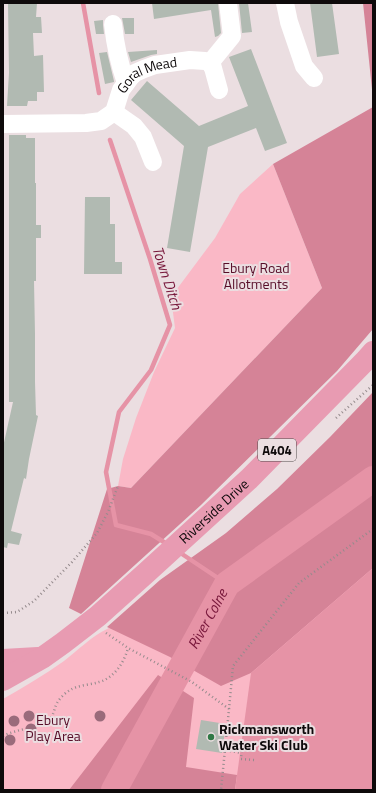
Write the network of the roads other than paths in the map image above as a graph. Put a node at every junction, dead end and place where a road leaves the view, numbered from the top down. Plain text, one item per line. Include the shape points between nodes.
1 (228, 3) edge
2 (285, 3) edge
3 (113, 24) dead end
4 (210, 63) junction
5 (314, 78) dead end
6 (126, 83) junction
7 (219, 90) dead end
8 (114, 112) junction
9 (3, 124) edge
10 (153, 162) dead end
11 (373, 352) edge
12 (42, 658) junction
13 (3, 660) edge
14 (3, 680) edge

1 - 4 street via 232,36
2 - 5 street via 304,66
3 - 6 street via 118,56
4 - 6 street, Goral Mead via 190,60 155,66 135,73
4 - 7 street
6 - 8 street, Goral Mead
8 - 9 street, Goral Mead via 101,121 86,123
8 - 10 street via 134,126 143,137
11 - 12 main road, Riverside Drive / A404 via 249,480 98,616
12 - 13 main road
12 - 14 main road, Riverside Drive / A404

